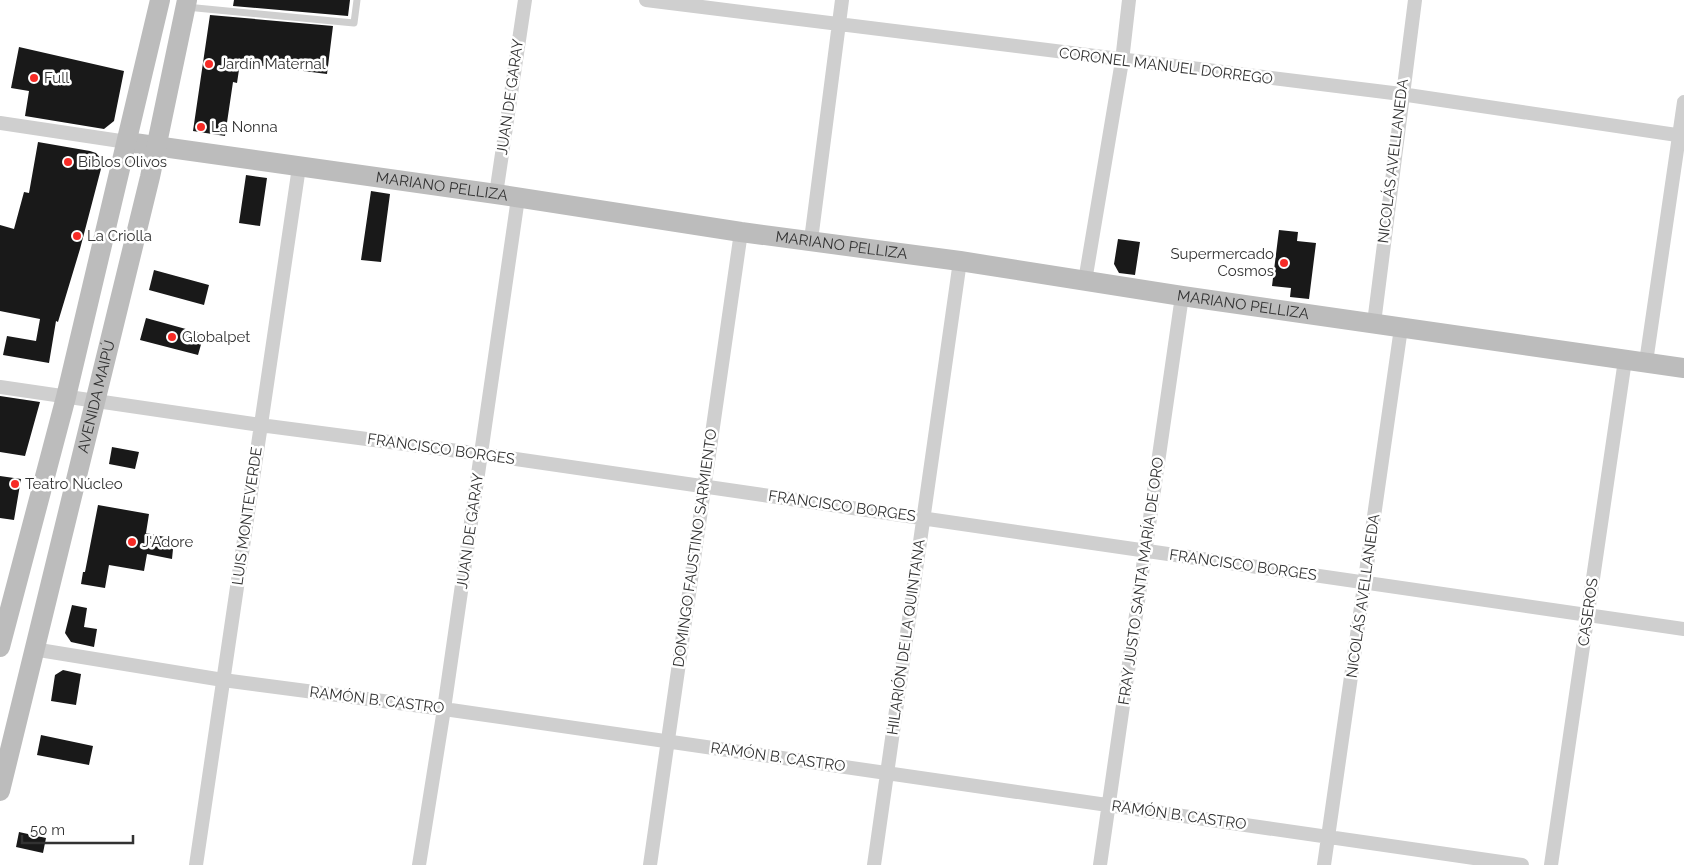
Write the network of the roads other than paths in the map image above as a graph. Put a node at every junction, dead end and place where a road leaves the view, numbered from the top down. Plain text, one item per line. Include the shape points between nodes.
1 (160, 0) edge
2 (357, 0) edge
3 (525, 0) edge
4 (646, 0) edge
5 (842, 0) edge
6 (1128, 0) edge
7 (1415, 0) edge
8 (187, 3) edge
9 (838, 24) junction
10 (1122, 61) junction
11 (1402, 94) junction
12 (1684, 102) edge
13 (0, 123) edge
14 (1682, 136) edge
15 (127, 142) junction
16 (157, 147) junction
17 (299, 167) junction
18 (496, 194) junction
19 (518, 198) junction
20 (741, 232) junction
21 (811, 240) junction
22 (960, 261) junction
23 (1085, 280) junction
24 (1182, 296) junction
25 (1374, 323) junction
26 (1401, 328) junction
27 (1624, 360) junction
28 (1646, 362) junction
29 (1684, 368) edge
30 (0, 387) edge
31 (66, 396) junction
32 (95, 401) junction
33 (260, 425) junction
34 (481, 454) junction
35 (704, 486) junction
36 (924, 518) junction
37 (1146, 550) junction
38 (1365, 582) junction
39 (1588, 615) junction
40 (1684, 629) edge
41 (0, 645) edge
42 (33, 650) junction
43 (223, 680) junction
44 (444, 709) junction
45 (667, 742) junction
46 (887, 773) junction
47 (0, 791) edge
48 (1109, 805) junction
49 (1328, 837) junction
50 (196, 865) edge
51 (419, 865) edge
52 (650, 865) edge
53 (874, 865) edge
54 (1100, 865) edge
55 (1324, 865) edge
56 (1522, 865) edge
57 (1552, 865) edge

1 - 15 street, AVENIDA MAIPÚ
2 - 8 lane via 354,23
3 - 18 street, JUAN DE GARAY
4 - 9 street, CORONEL MANUEL DORREGO
5 - 9 street
6 - 10 street
7 - 11 street, NICOLÁS AVELLANEDA
8 - 16 street, AVENIDA MAIPÚ
9 - 10 street, CORONEL MANUEL DORREGO
9 - 21 street
10 - 11 street, CORONEL MANUEL DORREGO
10 - 23 street
11 - 14 street, CORONEL MANUEL DORREGO
11 - 25 street, NICOLÁS AVELLANEDA
12 - 14 street
13 - 15 street, MARIANO PELLIZA
14 - 28 street
15 - 16 street, MARIANO PELLIZA
15 - 31 street, AVENIDA MAIPÚ
16 - 17 street, MARIANO PELLIZA
16 - 32 street, AVENIDA MAIPÚ
17 - 18 street, MARIANO PELLIZA
17 - 33 street, LUIS MONTEVERDE
18 - 19 street, MARIANO PELLIZA
19 - 20 street, MARIANO PELLIZA
19 - 34 street, JUAN DE GARAY
20 - 21 street, MARIANO PELLIZA
20 - 35 street, DOMINGO FAUSTINO SARMIENTO
21 - 22 street, MARIANO PELLIZA
22 - 23 street, MARIANO PELLIZA
22 - 36 street, HILARIÓN DE LA QUINTANA
23 - 24 street, MARIANO PELLIZA
24 - 25 street, MARIANO PELLIZA
24 - 37 street, FRAY JUSTO SANTA MARÍA DE ORO
25 - 26 street, MARIANO PELLIZA
26 - 27 street, MARIANO PELLIZA
26 - 38 street, NICOLÁS AVELLANEDA
27 - 28 street, MARIANO PELLIZA
27 - 39 street, CASEROS
28 - 29 street, MARIANO PELLIZA
30 - 31 street, FRANCISCO BORGES
31 - 32 street, FRANCISCO BORGES
31 - 41 street, AVENIDA MAIPÚ
32 - 33 street, FRANCISCO BORGES
32 - 42 street, AVENIDA MAIPÚ
33 - 34 street, FRANCISCO BORGES
33 - 43 street, LUIS MONTEVERDE
34 - 35 street, FRANCISCO BORGES
34 - 44 street, JUAN DE GARAY
35 - 36 street, FRANCISCO BORGES
35 - 45 street, DOMINGO FAUSTINO SARMIENTO
36 - 37 street, FRANCISCO BORGES
36 - 46 street, HILARIÓN DE LA QUINTANA
37 - 38 street, FRANCISCO BORGES
37 - 48 street, FRAY JUSTO SANTA MARÍA DE ORO
38 - 39 street, FRANCISCO BORGES
38 - 49 street, NICOLÁS AVELLANEDA
39 - 40 street, FRANCISCO BORGES
39 - 57 street, CASEROS
41 - 42 street
42 - 43 street, RAMÓN B. CASTRO
42 - 47 street, AVENIDA MAIPÚ
43 - 44 street, RAMÓN B. CASTRO
43 - 50 street, LUIS MONTEVERDE
44 - 45 street, RAMÓN B. CASTRO
44 - 51 street, JUAN DE GARAY
45 - 46 street, RAMÓN B. CASTRO
45 - 52 street, DOMINGO FAUSTINO SARMIENTO
46 - 48 street, RAMÓN B. CASTRO
46 - 53 street, HILARIÓN DE LA QUINTANA
48 - 49 street, RAMÓN B. CASTRO
48 - 54 street, FRAY JUSTO SANTA MARÍA DE ORO
49 - 55 street, NICOLÁS AVELLANEDA
49 - 56 street, RAMÓN B. CASTRO

